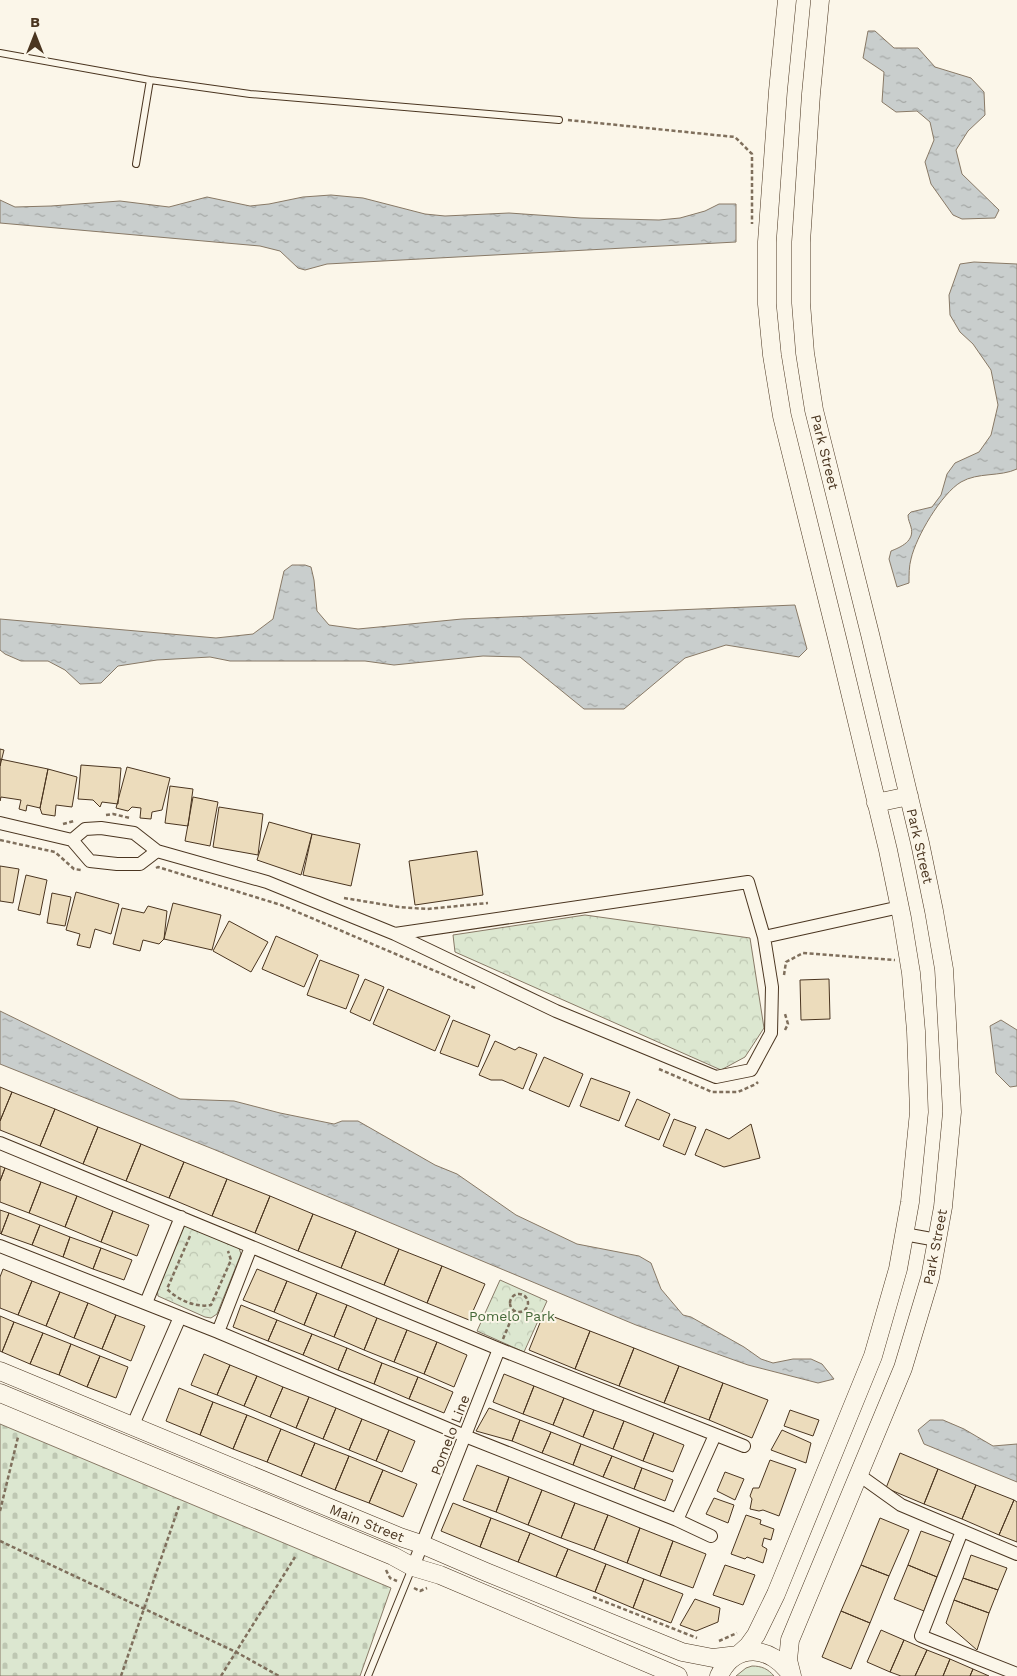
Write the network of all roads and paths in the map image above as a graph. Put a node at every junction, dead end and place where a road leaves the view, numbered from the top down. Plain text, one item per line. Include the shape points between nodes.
1 (787, 0) edge
2 (820, 0) edge
3 (0, 53) edge
4 (150, 80) junction
5 (559, 120) joint
6 (598, 123) dead end
7 (136, 164) dead end
8 (909, 796) junction
9 (876, 803) junction
10 (0, 823) edge
11 (0, 840) edge
12 (72, 840) junction
13 (157, 851) junction
14 (151, 870) dead end
15 (83, 871) dead end
16 (900, 907) junction
17 (395, 934) junction
18 (764, 937) junction
19 (903, 961) dead end
20 (784, 978) dead end
21 (482, 991) dead end
22 (783, 1005) dead end
23 (783, 1033) dead end
24 (659, 1069) dead end
25 (761, 1076) dead end
26 (0, 1142) edge
27 (181, 1217) junction
28 (904, 1234) junction
29 (195, 1235) dead end
30 (937, 1240) junction
31 (0, 1246) edge
32 (252, 1247) junction
33 (223, 1248) dead end
34 (146, 1303) junction
35 (515, 1310) junction
36 (180, 1317) junction
37 (218, 1332) junction
38 (499, 1349) junction
39 (0, 1371) edge
40 (0, 1393) edge
41 (132, 1427) junction
42 (715, 1435) junction
43 (465, 1436) junction
44 (18, 1437) dead end
45 (744, 1446) dead end
46 (859, 1475) junction
47 (179, 1506) dead end
48 (0, 1511) edge
49 (677, 1520) junction
50 (962, 1531) junction
51 (711, 1536) dead end
52 (424, 1538) junction
53 (0, 1541) edge
54 (1017, 1554) edge
55 (295, 1557) dead end
56 (413, 1567) junction
57 (589, 1596) dead end
58 (144, 1609) junction
59 (741, 1632) dead end
60 (698, 1638) dead end
61 (715, 1643) dead end
62 (236, 1652) junction
63 (738, 1655) junction
64 (1017, 1674) edge
65 (791, 1675) edge
66 (121, 1676) edge
67 (221, 1676) edge
68 (279, 1676) edge
69 (368, 1676) edge
70 (678, 1676) edge
71 (719, 1676) edge

1 - 9 street via 767,242 767,304 772,355 782,416
2 - 8 street, Park Street via 801,242 805,353 814,410
3 - 4 lane
4 - 5 lane via 250,94
4 - 7 lane
5 - 6 path
8 - 9 street
8 - 30 street, Park Street via 934,911 949,1030 952,1112
9 - 16 street
10 - 12 street
11 - 15 path via 55,852 74,869
12 - 13 street via 85,829 101,828 134,833
12 - 13 street via 90,861 140,864
13 - 17 street via 267,882
14 - 21 path via 158,867 281,905
16 - 18 street
16 - 28 street via 911,973 919,1112
17 - 18 street via 748,882
17 - 18 street via 556,1011 716,1077 751,1070 770,1033 772,987
19 - 20 path via 803,953 786,962
22 - 23 path via 788,1024
24 - 25 path via 712,1092 738,1092 756,1084
26 - 27 street
27 - 32 street
27 - 34 street
28 - 30 street
28 - 63 street via 898,1268 873,1356 776,1594 756,1635
29 - 33 path via 189,1236 167,1289 175,1296 200,1307 211,1305 231,1260 229,1252
30 - 46 street, Park Street via 930,1278 903,1368
31 - 34 street
32 - 37 street
32 - 38 street
34 - 36 street
35 - 35 path via 510,1303 512,1298 522,1295 526,1298 527,1307
35 - 38 path
36 - 37 street
36 - 41 street
37 - 43 street
38 - 42 street
38 - 43 street, Pomelo Line
39 - 41 street, Main Street
40 - 56 street, Main Street via 384,1552
41 - 52 street, Main Street via 381,1530
42 - 45 street
42 - 49 street
43 - 49 street
43 - 52 street, Pomelo Line
44 - 48 path
46 - 50 street via 901,1505
46 - 65 street, Park Street via 790,1640 788,1660
47 - 58 path
49 - 51 street
50 - 54 street
50 - 64 street via 921,1636
52 - 56 street, Pomelo Line
52 - 63 street, Main Street via 486,1572 682,1652 713,1658
53 - 58 path
55 - 62 path
56 - 69 lane
56 - 70 street, Main Street via 440,1575
57 - 60 path
58 - 62 path
58 - 66 path
59 - 61 path
62 - 67 path
62 - 68 path
63 - 65 street, Main Street via 758,1651 768,1654 777,1658
63 - 71 street via 729,1661

